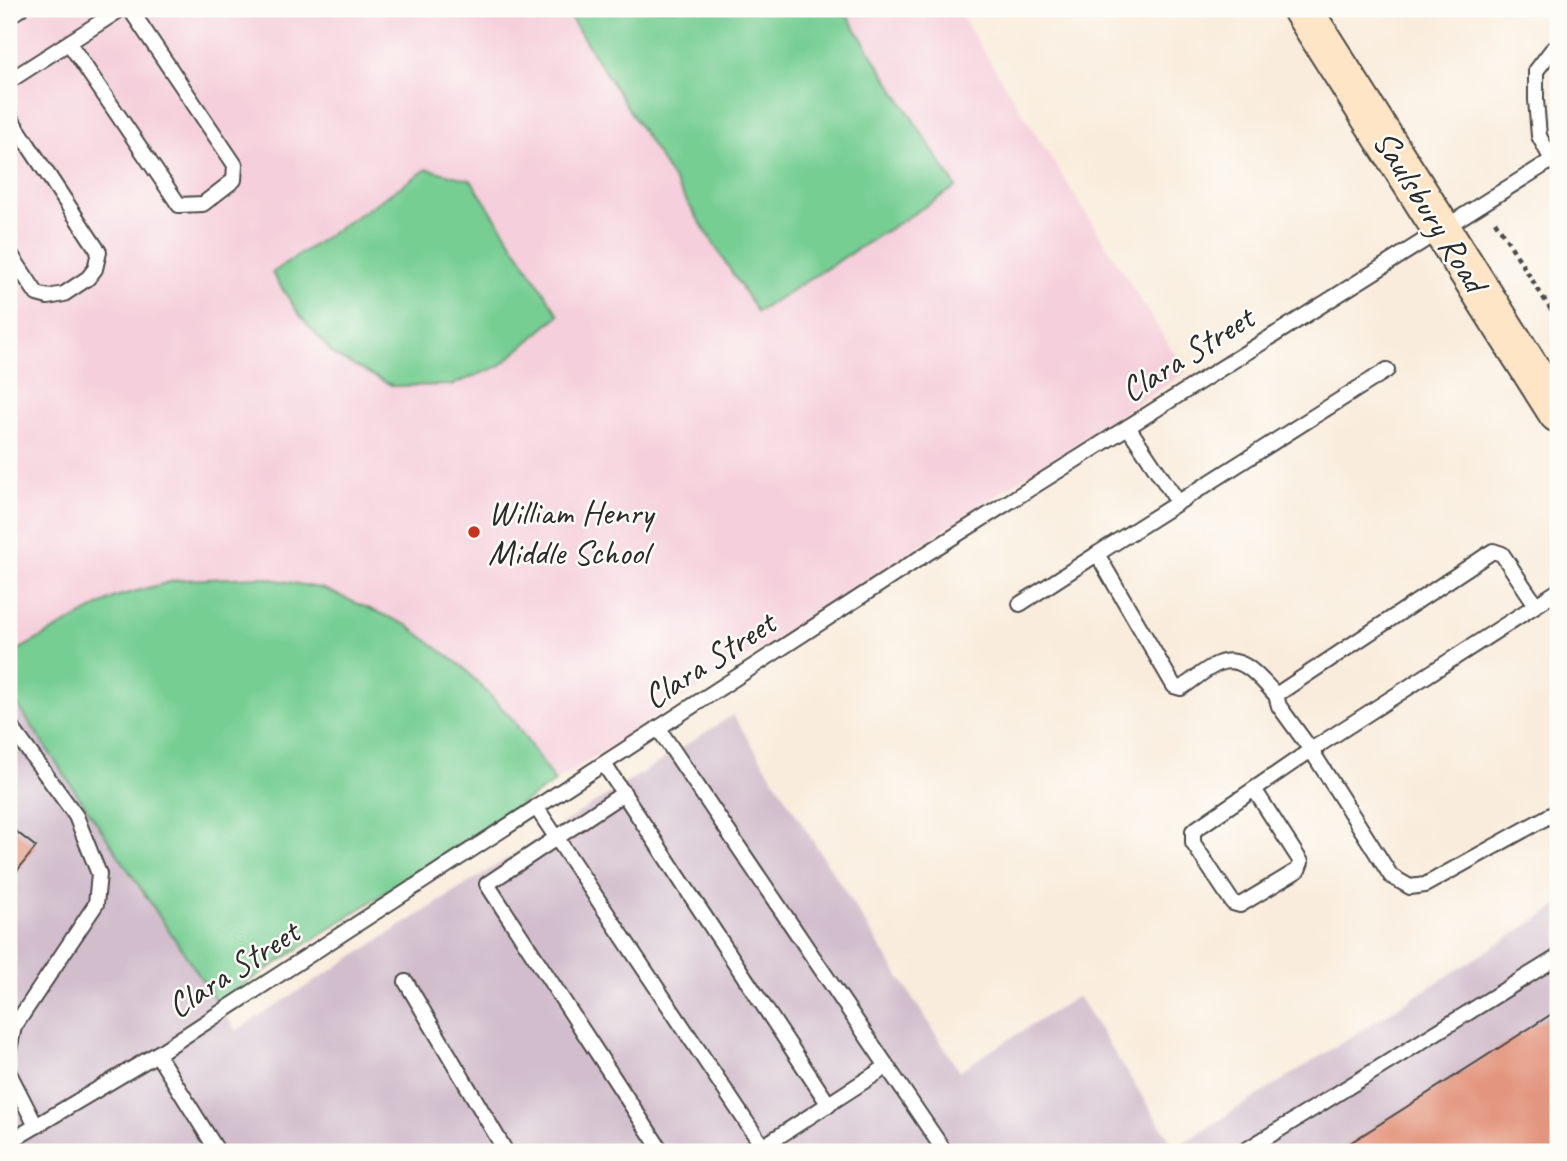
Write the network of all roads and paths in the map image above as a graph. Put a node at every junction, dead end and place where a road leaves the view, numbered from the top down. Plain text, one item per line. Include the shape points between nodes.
1 (20, 9) edge
2 (121, 9) edge
3 (130, 9) edge
4 (1303, 9) edge
5 (9, 16) edge
6 (69, 43) junction
7 (1552, 50) dead end
8 (9, 81) edge
9 (9, 116) edge
10 (1555, 162) edge
11 (1495, 221) dead end
12 (1442, 229) junction
13 (9, 252) edge
14 (1558, 321) edge
15 (1387, 370) dead end
16 (1558, 414) edge
17 (1128, 427) junction
18 (1178, 502) junction
19 (1097, 554) junction
20 (1558, 591) edge
21 (1020, 604) dead end
22 (1535, 606) junction
23 (1276, 695) junction
24 (9, 724) edge
25 (658, 728) junction
26 (1311, 750) junction
27 (604, 764) junction
28 (1254, 789) junction
29 (624, 793) junction
30 (537, 807) junction
31 (1558, 811) edge
32 (557, 838) junction
33 (1558, 957) edge
34 (406, 982) dead end
35 (9, 1049) edge
36 (157, 1054) junction
37 (886, 1067) junction
38 (9, 1073) edge
39 (828, 1105) junction
40 (36, 1126) junction
41 (9, 1142) edge
42 (759, 1150) edge
43 (218, 1152) edge
44 (506, 1152) edge
45 (662, 1152) edge
46 (945, 1152) edge
47 (1243, 1152) edge

1 - 5 lane
2 - 6 lane
3 - 6 lane via 235,165 234,180 203,204 179,205
4 - 12 main road, Saulsbury Road
6 - 8 lane
7 - 10 lane via 1536,71 1536,91 1539,136
9 - 13 lane via 99,252 88,278 64,295 48,297 37,294
10 - 12 lane, Clara Street
11 - 14 path
12 - 16 main road, Saulsbury Road
12 - 17 lane, Clara Street
15 - 18 lane
17 - 18 lane
17 - 25 lane, Clara Street
18 - 19 lane
19 - 21 lane
19 - 23 lane via 1174,685 1181,688 1219,663 1234,660 1247,666
20 - 22 lane
22 - 23 lane via 1502,554 1493,551
22 - 26 lane
23 - 26 lane
24 - 35 lane via 76,816 99,874 96,904 14,1027
25 - 27 lane, Clara Street
25 - 37 lane
26 - 28 lane
26 - 31 lane via 1391,876 1410,887 1425,885
27 - 29 lane
27 - 30 lane, Clara Street
28 - 28 lane via 1193,831 1193,843 1233,904 1240,905 1298,870 1301,862
29 - 32 lane
29 - 39 lane
30 - 32 lane
30 - 36 lane, Clara Street
32 - 42 lane
32 - 45 lane via 487,884
33 - 47 lane
34 - 44 lane
36 - 40 lane, Clara Street
36 - 43 lane
37 - 39 lane
37 - 46 lane
38 - 40 lane
39 - 42 lane
40 - 41 lane, Clara Street

